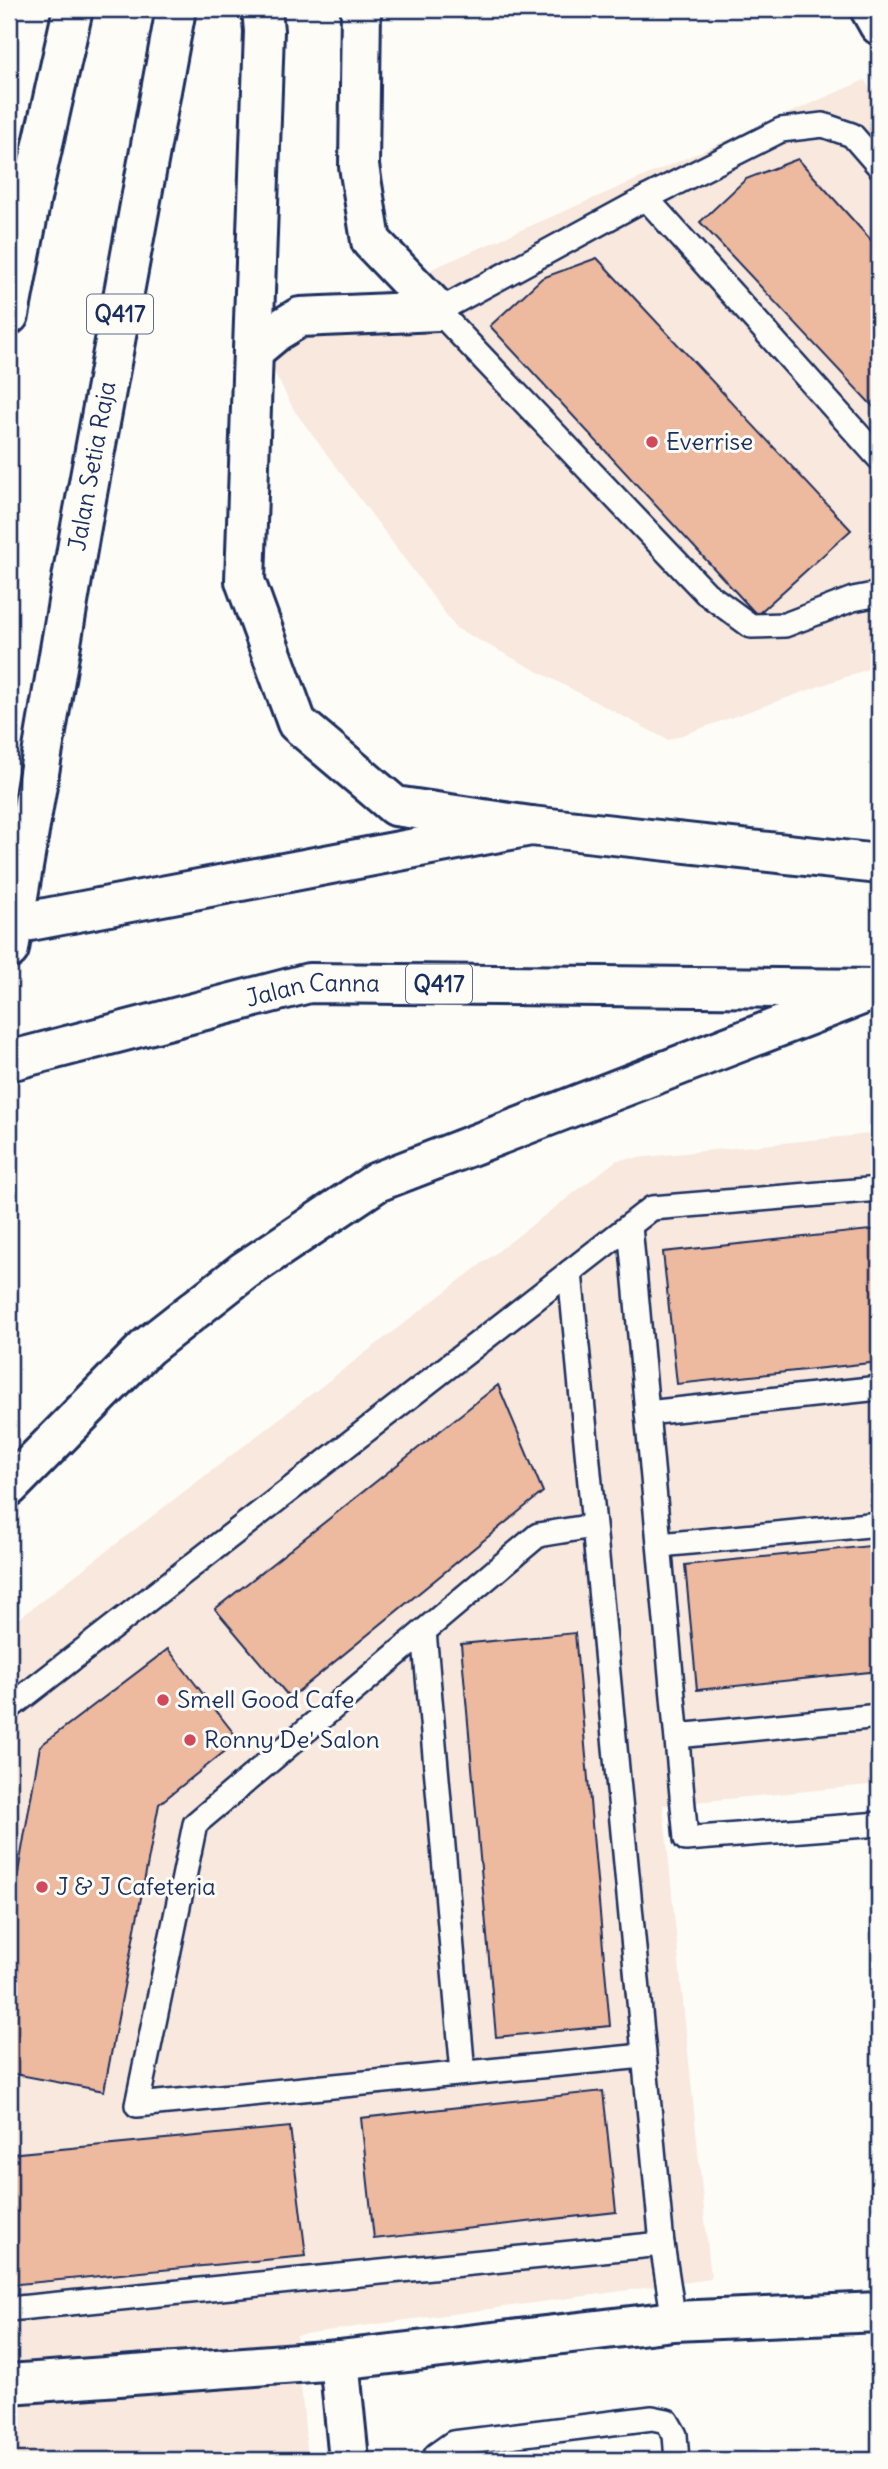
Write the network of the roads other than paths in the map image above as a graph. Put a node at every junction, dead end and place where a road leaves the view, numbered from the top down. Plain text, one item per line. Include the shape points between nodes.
1 (73, 9) edge
2 (176, 9) edge
3 (262, 9) edge
4 (361, 9) edge
5 (870, 9) edge
6 (879, 25) edge
7 (879, 166) edge
8 (646, 198) junction
9 (438, 311) junction
10 (9, 315) edge
11 (253, 351) junction
12 (879, 458) edge
13 (879, 594) edge
14 (531, 827) junction
15 (879, 864) edge
16 (10, 932) edge
17 (878, 989) edge
18 (9, 1061) edge
19 (879, 1189) edge
20 (630, 1226) junction
21 (569, 1272) junction
22 (879, 1388) edge
23 (647, 1413) junction
24 (9, 1486) edge
25 (879, 1524) edge
26 (593, 1526) junction
27 (660, 1545) junction
28 (424, 1631) junction
29 (9, 1708) edge
30 (879, 1716) edge
31 (677, 1736) junction
32 (879, 1824) edge
33 (643, 2056) junction
34 (463, 2073) junction
35 (662, 2244) junction
36 (9, 2309) edge
37 (879, 2312) edge
38 (674, 2321) junction
39 (339, 2360) junction
40 (9, 2384) edge
41 (349, 2460) edge
42 (434, 2460) edge
43 (677, 2460) edge

1 - 10 main road
2 - 16 main road, Jalan Setia Raja / Q417
3 - 11 main road
4 - 9 main road via 359,166 371,241
5 - 6 main road
7 - 8 lane via 852,135 823,125 781,130
8 - 9 lane
8 - 12 lane
9 - 11 main road via 300,317
9 - 13 lane via 706,593 751,626 785,625
11 - 14 main road via 245,581 298,723 395,806
14 - 15 main road, Q417
14 - 16 main road, Q417
17 - 18 main road, Jalan Canna / Q417 via 309,983
17 - 24 main road via 377,1182 244,1271 147,1348
19 - 20 lane via 652,1208
20 - 21 lane
20 - 23 lane
21 - 26 lane
21 - 29 lane
22 - 23 lane
23 - 27 lane
25 - 27 lane
26 - 28 lane via 538,1535
26 - 33 lane
27 - 31 lane
28 - 34 lane
28 - 34 lane via 195,1824 137,2105
30 - 31 lane
31 - 32 lane via 686,1839
33 - 34 lane
33 - 35 lane
35 - 36 lane
35 - 38 lane
37 - 38 main road
38 - 39 main road
39 - 40 main road
39 - 41 main road
42 - 43 lane via 453,2443 652,2418 667,2421 675,2435

